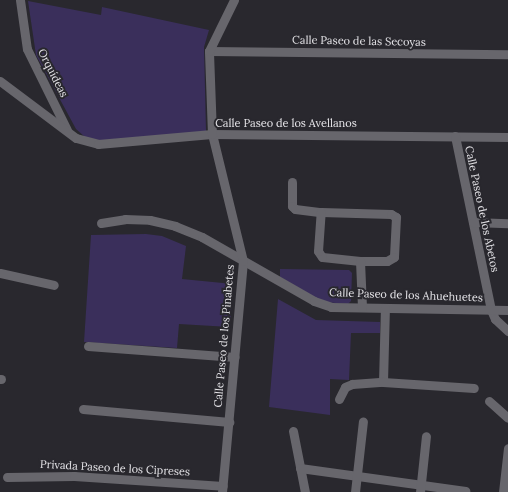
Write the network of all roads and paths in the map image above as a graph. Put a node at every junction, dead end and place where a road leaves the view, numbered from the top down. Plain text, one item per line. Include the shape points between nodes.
1 (20, 0) edge
2 (234, 0) edge
3 (209, 51) junction
4 (508, 54) edge
5 (0, 81) edge
6 (68, 132) junction
7 (212, 134) junction
8 (455, 136) junction
9 (508, 137) edge
10 (292, 182) dead end
11 (321, 212) junction
12 (473, 222) junction
13 (101, 223) dead end
14 (508, 223) edge
15 (243, 261) junction
16 (360, 261) junction
17 (0, 273) edge
18 (54, 285) dead end
19 (362, 307) junction
20 (385, 308) junction
21 (491, 310) junction
22 (508, 310) edge
23 (508, 331) edge
24 (88, 346) dead end
25 (234, 357) junction
26 (383, 382) junction
27 (474, 388) dead end
28 (340, 399) dead end
29 (489, 402) dead end
30 (83, 409) dead end
31 (508, 418) edge
32 (363, 421) dead end
33 (228, 422) junction
34 (293, 431) dead end
35 (426, 436) dead end
36 (508, 448) edge
37 (300, 468) junction
38 (357, 476) junction
39 (7, 477) dead end
40 (420, 488) edge
41 (222, 489) edge
42 (465, 491) dead end
43 (305, 492) edge
44 (355, 492) edge
45 (503, 492) edge

1 - 6 street, Orquídeas via 27,49
2 - 3 street, Calle Paseo de los Pinabetes
3 - 4 street, Calle Paseo de las Secoyas
3 - 7 street, Calle Paseo de los Pinabetes
5 - 6 street, Calle Paseo de los Avellanos
6 - 7 street, Calle Paseo de los Avellanos via 87,142 108,145
7 - 8 street, Calle Paseo de los Avellanos
7 - 15 street, Calle Paseo de los Pinabetes
8 - 9 street, Calle Paseo de los Avellanos
8 - 12 street, Calle Paseo de los Abetos
10 - 11 street via 293,207
11 - 16 street via 320,255 326,258
11 - 16 street via 391,214 396,217 394,257 387,261
12 - 14 street
12 - 21 street, Calle Paseo de los Abetos
13 - 15 street, Calle Paseo de los Ahuehuetes via 125,219 150,220 175,226 202,237
15 - 19 street, Calle Paseo de los Ahuehuetes via 322,304
15 - 25 street, Calle Paseo de los Pinabetes
16 - 19 street
17 - 18 street
19 - 20 street, Calle Paseo de los Ahuehuetes
20 - 21 street, Calle Paseo de los Ahuehuetes
20 - 26 street
21 - 22 street, Calle Paseo de los Ahuehuetes
21 - 23 street via 495,319
24 - 25 street
25 - 33 street, Calle Paseo de los Pinabetes
26 - 27 street
26 - 28 street via 349,385
29 - 31 street
30 - 33 street
32 - 38 street
33 - 41 street, Calle Paseo de los Pinabetes
34 - 37 street
35 - 40 street
36 - 45 street
37 - 38 street
37 - 43 street
38 - 40 street
38 - 44 street
39 - 41 street, Privada Paseo de los Cipreses via 74,476
40 - 42 street

